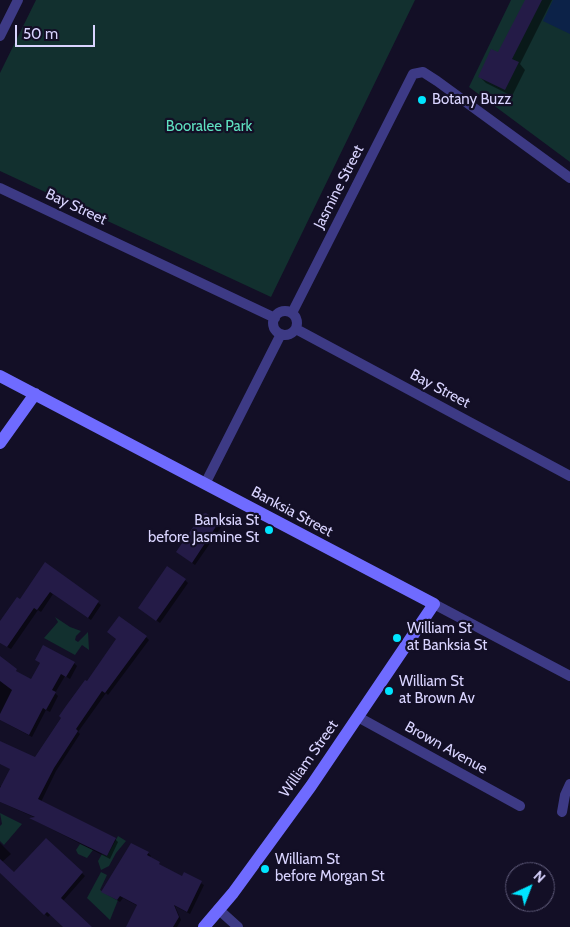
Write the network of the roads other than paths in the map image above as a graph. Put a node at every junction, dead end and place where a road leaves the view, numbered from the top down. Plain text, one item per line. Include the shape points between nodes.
1 (18, 0) edge
2 (0, 36) edge
3 (570, 178) edge
4 (0, 188) edge
5 (292, 313) junction
6 (275, 318) junction
7 (296, 329) junction
8 (281, 334) junction
9 (0, 376) edge
10 (35, 394) junction
11 (0, 443) edge
12 (570, 476) edge
13 (206, 484) junction
14 (434, 604) junction
15 (570, 676) edge
16 (358, 717) junction
17 (570, 784) edge
18 (520, 806) dead end
19 (562, 812) dead end
20 (218, 909) junction
21 (204, 927) edge
22 (238, 927) edge

1 - 2 street
3 - 5 street, Jasmine Street via 437,81 422,72 413,74
4 - 6 street, Bay Street
5 - 6 street via 284,311
5 - 7 street via 297,320
6 - 8 street via 275,327
7 - 8 street via 289,334
7 - 12 street, Bay Street
8 - 13 street
9 - 10 street, Banksia Street
10 - 11 street
10 - 13 street, Banksia Street
13 - 14 street, Banksia Street
14 - 15 street, Banksia Street
14 - 16 street, William Street
16 - 18 street, Brown Avenue
16 - 20 street, William Street via 311,786
17 - 19 street
20 - 21 street, William Street
20 - 22 street

